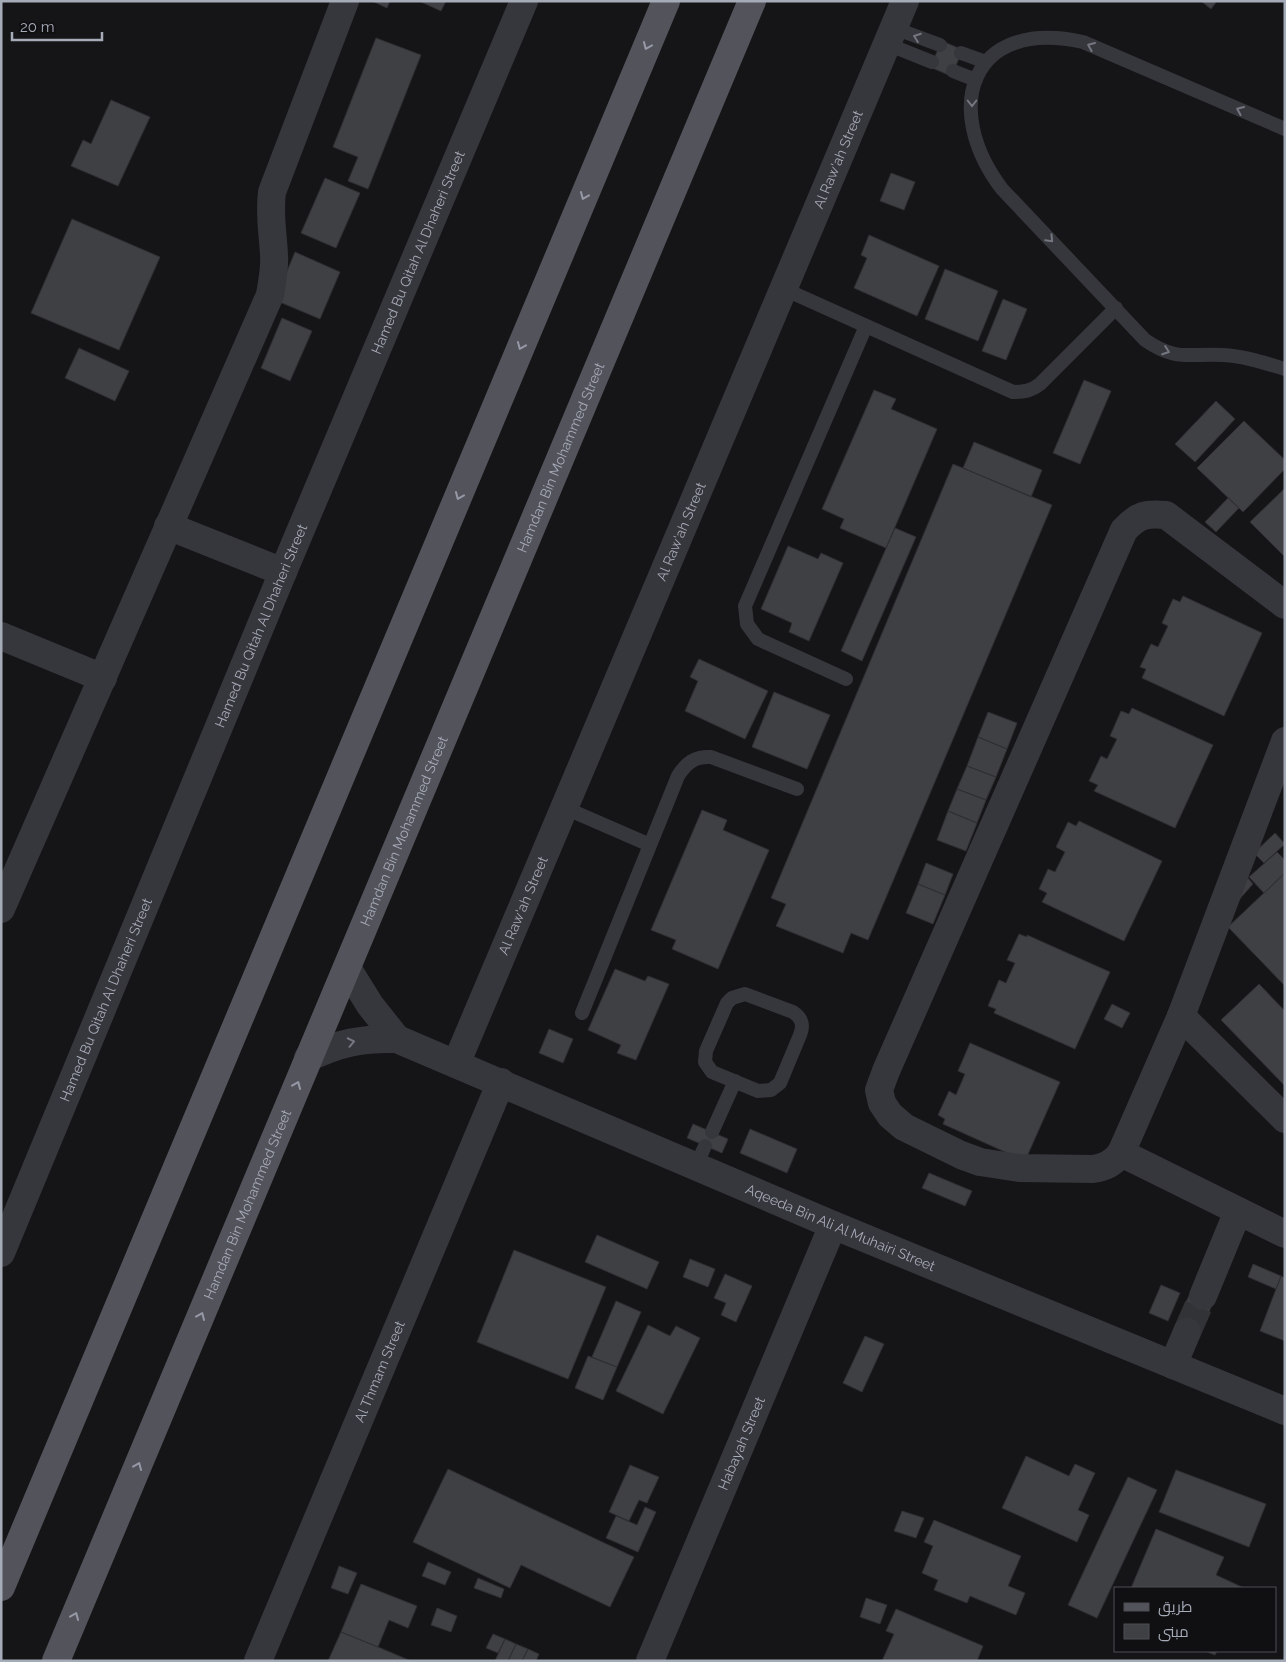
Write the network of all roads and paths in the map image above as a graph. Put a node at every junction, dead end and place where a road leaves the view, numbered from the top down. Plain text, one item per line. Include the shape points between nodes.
1 (346, 1) edge
2 (524, 1) edge
3 (666, 1) edge
4 (752, 1) edge
5 (906, 1) edge
6 (891, 36) junction
7 (940, 45) dead end
8 (961, 53) dead end
9 (932, 62) dead end
10 (986, 62) junction
11 (953, 71) dead end
12 (976, 80) junction
13 (1285, 129) edge
14 (784, 289) junction
15 (1116, 308) junction
16 (866, 326) junction
17 (1285, 369) edge
18 (168, 526) junction
19 (283, 572) junction
20 (1285, 605) edge
21 (1, 636) edge
22 (102, 678) junction
23 (846, 679) dead end
24 (1285, 741) edge
25 (797, 788) dead end
26 (565, 808) junction
27 (650, 845) junction
28 (1, 910) edge
29 (347, 968) junction
30 (582, 1012) dead end
31 (1181, 1016) junction
32 (397, 1039) junction
33 (308, 1058) junction
34 (456, 1064) junction
35 (735, 1081) junction
36 (501, 1082) junction
37 (1285, 1119) edge
38 (712, 1132) dead end
39 (1121, 1153) junction
40 (1238, 1211) junction
41 (833, 1225) junction
42 (1285, 1234) edge
43 (1, 1253) edge
44 (1203, 1296) tunnel mouth
45 (1187, 1332) tunnel mouth
46 (1173, 1365) junction
47 (1285, 1411) edge
48 (1, 1587) edge
49 (56, 1661) edge
50 (258, 1661) edge
51 (650, 1661) edge

1 - 18 street via 272,192 274,275 270,295
2 - 19 street, Hamed Bu Qitah Al Dhaheri Street
3 -> 48 main road
4 - 29 main road, Hamdan Bin Mohammed Street
5 - 6 street, Al Raw'ah Street
7 -> 6 lane
6 - 9 lane
6 - 14 street, Al Raw'ah Street
8 - 10 lane
10 - 12 lane
13 -> 10 lane via 1076,41 1042,37 1021,41 1004,46
11 - 12 lane
12 -> 15 lane via 972,94 972,118 977,143 992,175
14 - 16 lane
14 - 26 street, Al Raw'ah Street
15 - 16 lane via 1040,384 1023,392 1008,390
15 -> 17 lane via 1145,340 1170,354 1225,355
16 - 23 lane via 745,606 747,624 758,639
18 - 19 street
18 - 22 street
19 - 43 street, Hamed Bu Qitah Al Dhaheri Street
20 - 39 street via 1166,515 1150,513 1135,518 1124,530 879,1090 890,1116 904,1126 980,1162 1020,1168 1093,1169 1109,1164
21 - 22 street
22 - 28 street
24 - 31 street
25 - 27 lane via 711,757 694,759 678,776
26 - 27 lane
26 - 34 street, Al Raw'ah Street
27 - 30 lane
29 - 32 street, Aqeeda Bin Ali Al Muhairi Street
29 - 33 main road, Hamdan Bin Mohammed Street
31 - 37 street
31 - 39 street
33 -> 32 street, Aqeeda Bin Ali Al Muhairi Street via 351,1041
32 - 34 street, Aqeeda Bin Ali Al Muhairi Street
49 -> 33 main road, Hamdan Bin Mohammed Street
34 - 36 street, Aqeeda Bin Ali Al Muhairi Street
35 - 35 lane via 764,1092 780,1083 803,1028 798,1016 746,994 727,1003 705,1062 712,1072
35 - 38 lane
36 - 41 street, Aqeeda Bin Ali Al Muhairi Street via 701,1156
36 - 50 street, Al Thmam Street
39 - 40 street
40 - 42 street
40 - 44 street
41 - 46 street, Aqeeda Bin Ali Al Muhairi Street
41 - 51 street, Habayah Street
45 - 46 street
46 - 47 street, Aqeeda Bin Ali Al Muhairi Street

